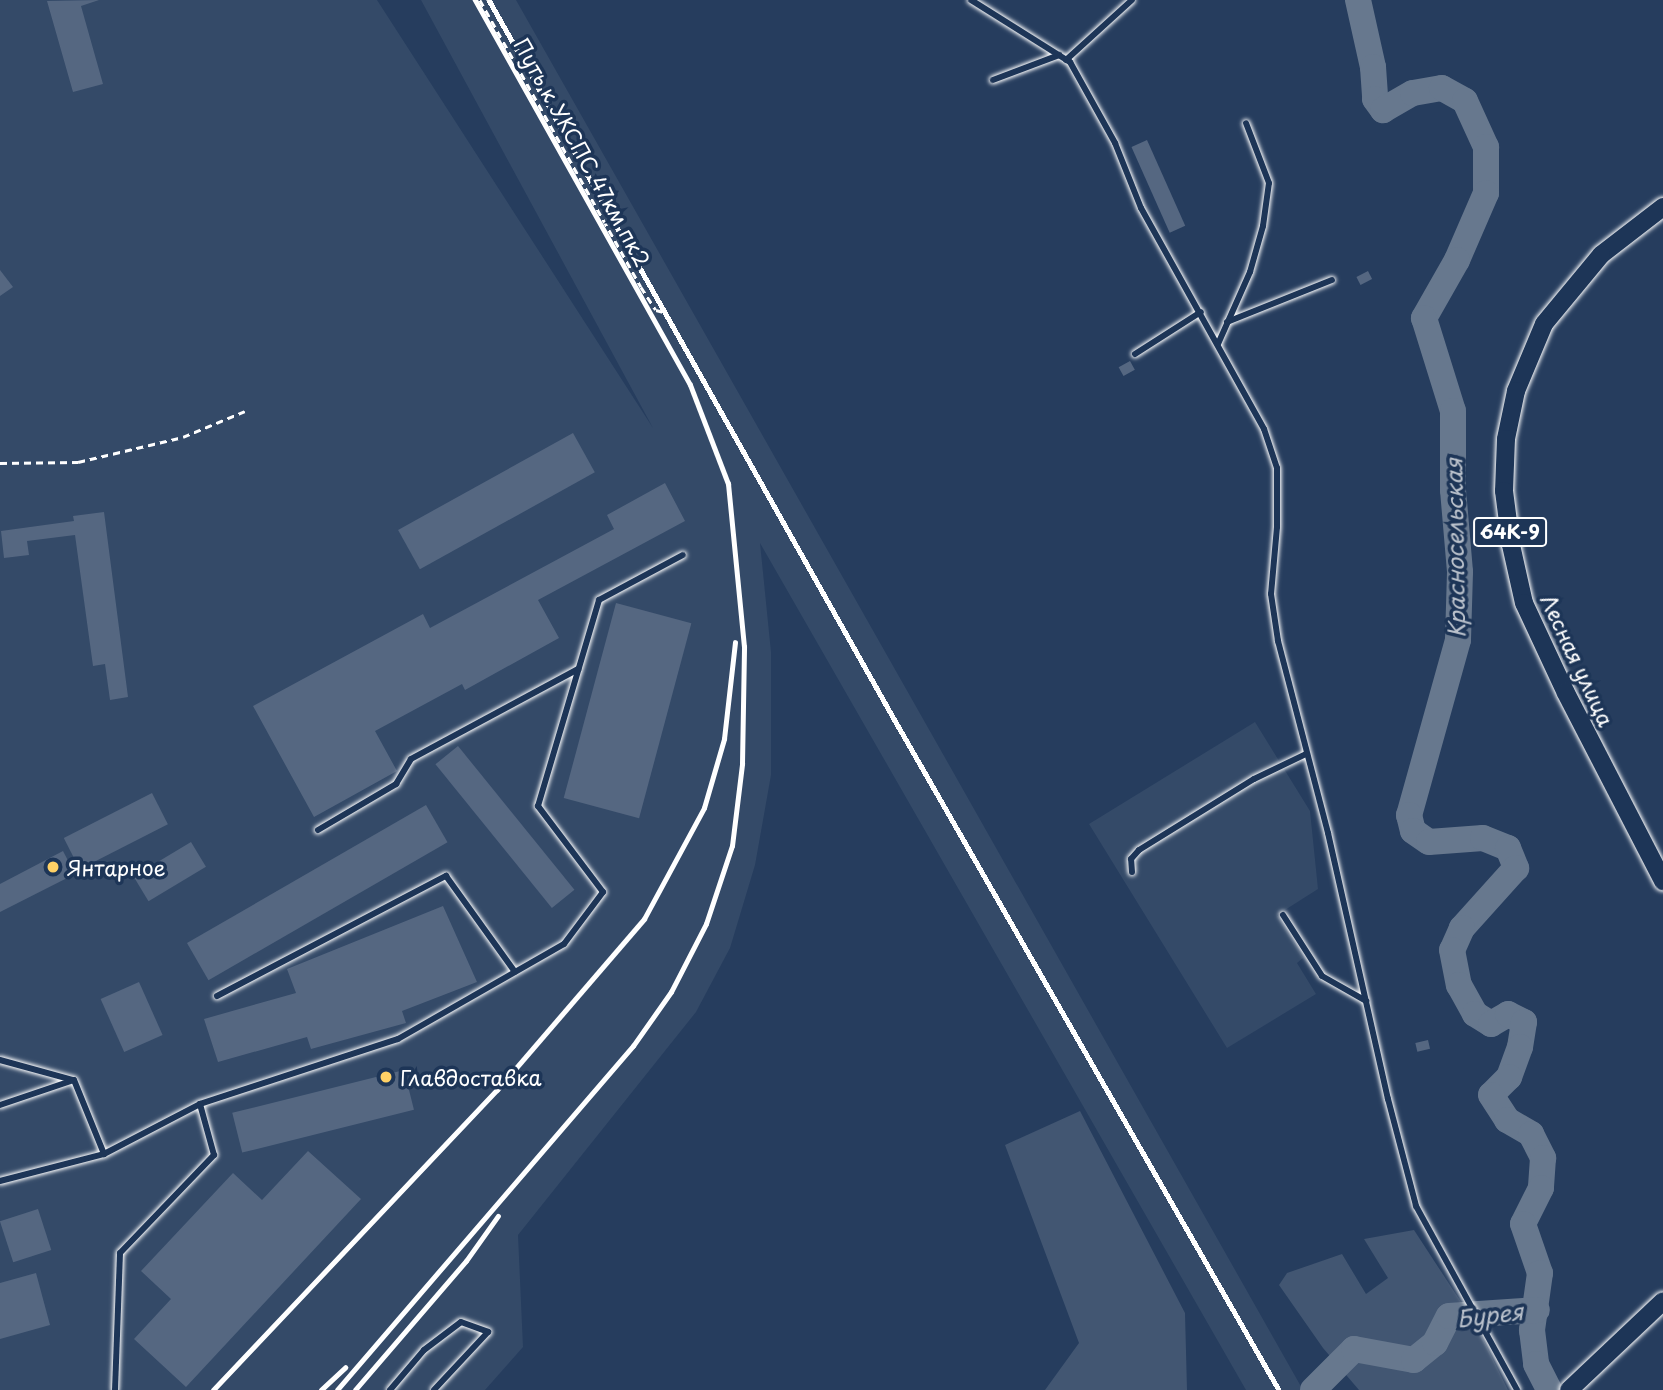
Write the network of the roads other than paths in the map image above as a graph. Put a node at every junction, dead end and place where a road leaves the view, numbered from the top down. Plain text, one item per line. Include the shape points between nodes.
1 (971, 0) edge
2 (1132, 0) edge
3 (1059, 55) junction
4 (1066, 60) junction
5 (993, 80) dead end
6 (1246, 123) dead end
7 (1663, 207) edge
8 (1332, 280) dead end
9 (1201, 312) junction
10 (1227, 322) junction
11 (1218, 344) junction
12 (1135, 354) dead end
13 (683, 555) dead end
14 (578, 668) junction
15 (1306, 754) junction
16 (318, 830) dead end
17 (1132, 872) dead end
18 (1663, 881) edge
19 (1283, 915) dead end
20 (515, 972) junction
21 (217, 996) dead end
22 (1366, 1001) junction
23 (0, 1060) edge
24 (74, 1080) junction
25 (200, 1104) junction
26 (0, 1105) edge
27 (104, 1154) junction
28 (0, 1181) edge
29 (1663, 1301) edge
30 (115, 1390) edge
31 (390, 1390) edge
32 (434, 1390) edge
33 (1517, 1390) edge
34 (1569, 1390) edge

1 - 3 lane
2 - 4 lane
3 - 4 lane
3 - 5 lane
4 - 9 lane via 1115,143 1141,208
6 - 10 lane via 1269,183 1250,272
7 - 18 main road, Лесная улица / 64К-9 via 1601,255 1544,324 1516,391 1506,439 1504,491 1524,603
8 - 10 lane
9 - 11 lane
9 - 12 lane
10 - 11 lane
11 - 15 lane via 1264,429 1277,468 1271,594
13 - 14 lane via 599,600
14 - 16 lane via 411,760 396,784
14 - 20 lane via 538,806 603,892 564,944
15 - 17 lane via 1254,779 1139,850 1131,859
15 - 22 lane
19 - 22 lane via 1322,976
20 - 21 lane via 446,876
20 - 25 lane via 398,1039
22 - 33 lane via 1416,1206
23 - 24 lane
24 - 26 lane
24 - 27 lane
25 - 27 lane
25 - 30 lane via 214,1155 120,1253
27 - 28 lane
29 - 34 main road
31 - 32 lane via 424,1350 460,1322 488,1332

